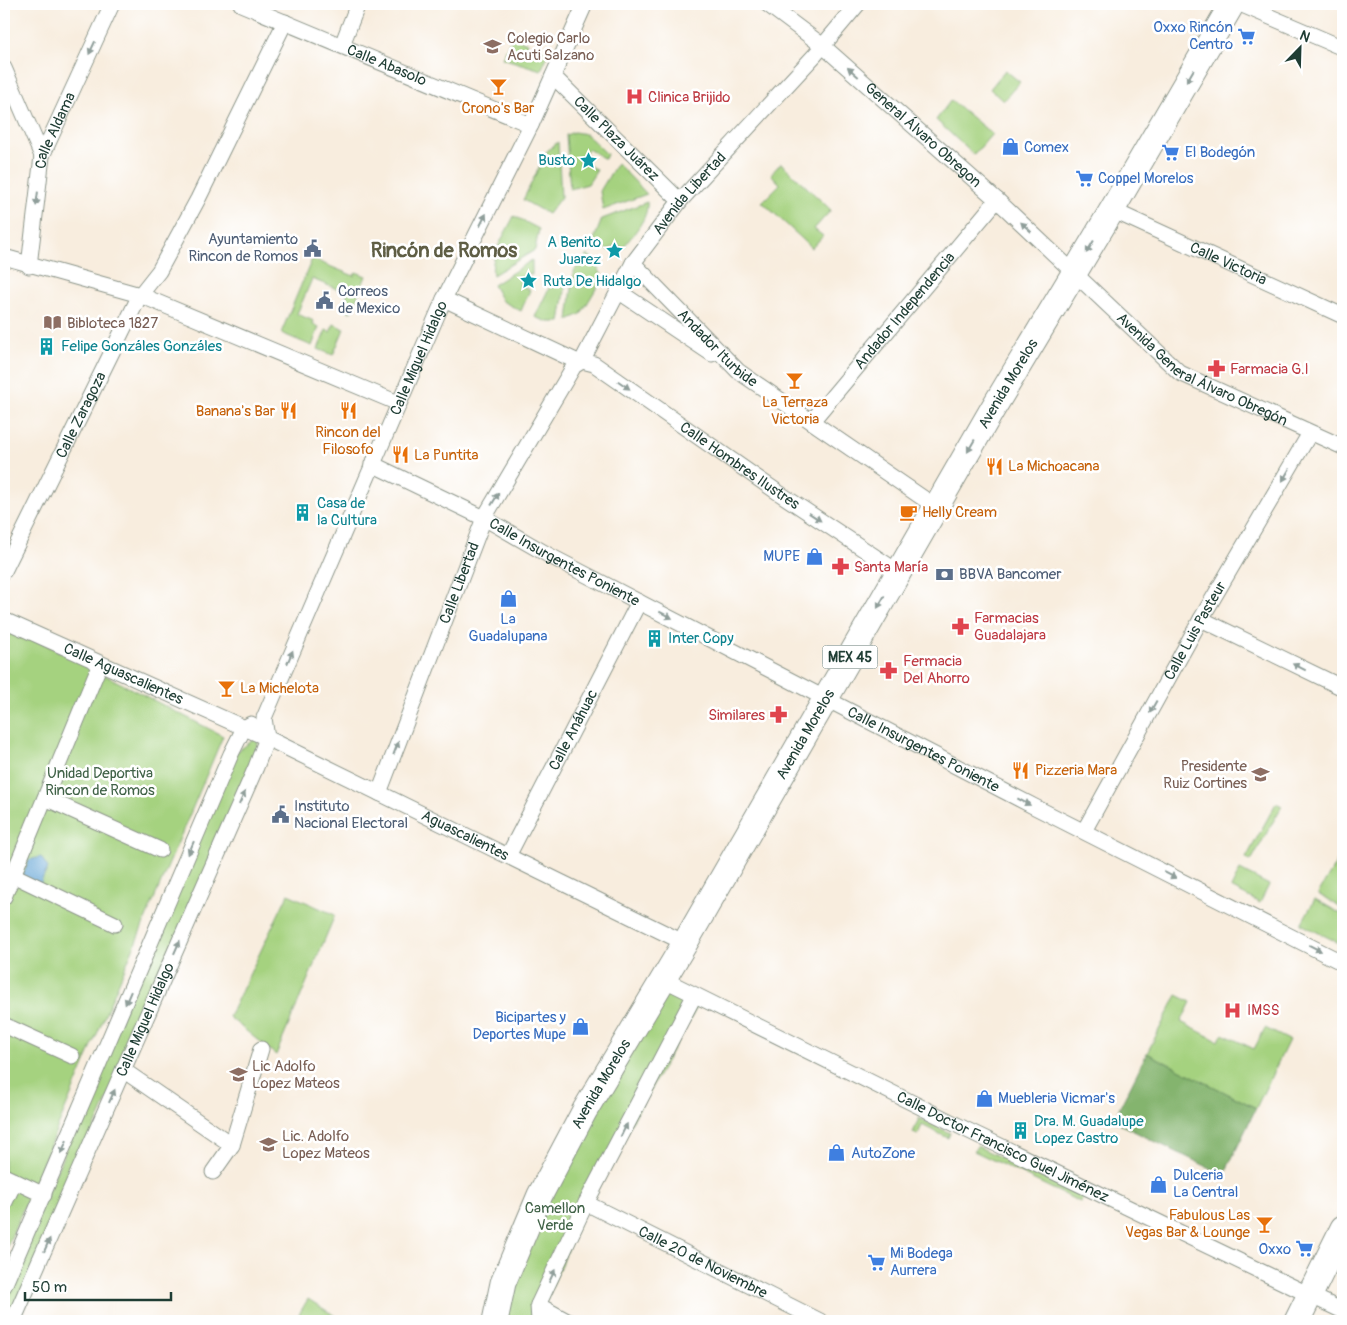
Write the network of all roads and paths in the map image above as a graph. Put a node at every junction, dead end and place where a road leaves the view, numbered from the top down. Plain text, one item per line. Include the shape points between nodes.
1 (112, 4) edge
2 (240, 4) edge
3 (358, 4) edge
4 (585, 4) edge
5 (767, 4) edge
6 (858, 4) edge
7 (1232, 4) edge
8 (1240, 4) edge
9 (285, 22) junction
10 (342, 45) junction
11 (823, 46) junction
12 (1343, 48) edge
13 (4, 68) edge
14 (553, 76) junction
15 (531, 124) junction
16 (42, 156) junction
17 (997, 200) junction
18 (680, 201) junction
19 (1112, 210) junction
20 (4, 257) edge
21 (633, 263) junction
22 (29, 266) junction
23 (1075, 272) junction
24 (618, 292) junction
25 (140, 295) junction
26 (444, 300) junction
27 (1343, 316) edge
28 (580, 362) junction
29 (738, 371) junction
30 (398, 403) junction
31 (812, 421) junction
32 (1310, 433) junction
33 (1343, 448) edge
34 (372, 464) junction
35 (936, 507) junction
36 (484, 518) junction
37 (4, 571) edge
38 (898, 572) junction
39 (639, 602) junction
40 (1201, 619) junction
41 (4, 620) edge
42 (100, 664) junction
43 (1343, 688) edge
44 (826, 698) junction
45 (264, 718) junction
46 (244, 728) junction
47 (268, 738) junction
48 (379, 793) junction
49 (45, 798) junction
50 (1084, 831) junction
51 (160, 850) dead end
52 (508, 856) junction
53 (13, 875) junction
54 (4, 897) edge
55 (115, 924) dead end
56 (685, 943) junction
57 (1343, 963) edge
58 (663, 979) junction
59 (694, 996) junction
60 (4, 1025) edge
61 (261, 1048) dead end
62 (72, 1056) dead end
63 (123, 1070) junction
64 (232, 1145) junction
65 (213, 1172) dead end
66 (9, 1178) edge
67 (44, 1195) junction
68 (4, 1204) edge
69 (586, 1204) junction
70 (1343, 1228) edge
71 (4, 1286) edge
72 (1310, 1297) junction
73 (538, 1305) junction
74 (1343, 1311) edge
75 (13, 1321) edge
76 (495, 1321) edge
77 (539, 1321) edge
78 (567, 1321) edge
79 (820, 1321) edge
80 (1297, 1321) edge

1 -> 16 street, Calle Aldama
2 - 9 street, Calle Abasolo
3 - 10 street
4 - 14 street, Calle Miguel Hidalgo
5 - 11 street, General Álvaro Obregon
6 - 11 street
7 -> 19 main road, Avenida Morelos / MEX 45
8 - 12 street
9 - 10 street, Calle Abasolo
9 - 25 street, Calle Zaragoza via 193,208 159,271
10 - 15 street, Calle Abasolo
17 -> 11 street, General Álvaro Obregon
11 - 18 street, Avenida Libertad
13 - 16 street
14 - 15 street, Calle Miguel Hidalgo
14 - 18 street, Calle Plaza Juárez
26 -> 15 street, Calle Miguel Hidalgo
16 -> 22 street, Calle Aldama
23 -> 17 street, General Álvaro Obregon
17 - 31 street, Andador Independencia
18 - 21 street, Avenida Libertad
19 -> 23 main road, Avenida Morelos / MEX 45
19 - 27 street, Calle Victoria
20 - 22 street
21 - 24 street, Avenida Libertad
21 - 29 street, Andador Iturbide
22 - 25 street
23 - 32 street, Avenida General Álvaro Obregón via 1180,374
23 -> 35 main road, Avenida Morelos / MEX 45
24 - 28 street, Avenida Libertad
24 - 29 street
25 - 30 street
25 - 37 street, Calle Zaragoza
26 - 28 street, Calle Hombres Ilustres
26 - 30 street, Calle Miguel Hidalgo
36 -> 28 street, Calle Libertad
28 -> 38 street, Calle Hombres Ilustres via 594,364
29 - 31 street, Andador Iturbide
30 - 34 street, Calle Miguel Hidalgo
31 - 35 street, Andador Iturbide
32 - 33 street, Avenida General Álvaro Obregón
32 -> 40 street, Calle Luis Pasteur
34 - 36 street, Calle Insurgentes Poniente
45 -> 34 street, Calle Miguel Hidalgo
35 - 38 main road, Avenida Morelos / MEX 45
36 - 39 street, Calle Insurgentes Poniente
48 -> 36 street, Calle Libertad
38 -> 44 main road, Avenida Morelos / MEX 45
39 -> 44 street, Calle Insurgentes Poniente
39 - 52 street, Calle Anáhuac
43 -> 40 street
40 -> 50 street, Calle Luis Pasteur
41 - 42 street, Calle Aguascalientes
42 - 46 street, Calle Aguascalientes
42 - 49 street
44 -> 50 street, Calle Insurgentes Poniente
44 - 56 main road, Avenida Morelos / MEX 45
45 - 46 street
45 - 47 street
46 - 47 street, Aguascalientes
46 -> 67 street, Calle Miguel Hidalgo
47 - 48 street, Aguascalientes
63 -> 47 street, Calle Miguel Hidalgo
48 - 52 street, Aguascalientes
49 - 51 street
49 - 53 street
50 -> 57 street, Calle Insurgentes Poniente
52 - 56 street, Aguascalientes
53 - 54 street
53 - 55 street
56 - 58 main road, Avenida Morelos / MEX 45
58 - 59 street, Calle Doctor Francisco Guel Jiménez
58 - 76 main road, Avenida Morelos / MEX 45 via 585,1110 540,1196 503,1283
69 -> 59 street
59 - 72 street, Calle Doctor Francisco Guel Jiménez
60 - 62 street
61 - 64 street
63 - 64 street
75 -> 63 street, Calle Miguel Hidalgo
64 - 65 street
66 - 67 street
66 - 68 street
67 - 71 street, Calle Miguel Hidalgo
73 -> 69 street
69 - 79 street, Calle 20 de Noviembre
70 - 72 main road
72 - 74 street, Calle Doctor Francisco Guel Jiménez
72 - 80 main road
73 - 77 street
73 - 78 street

